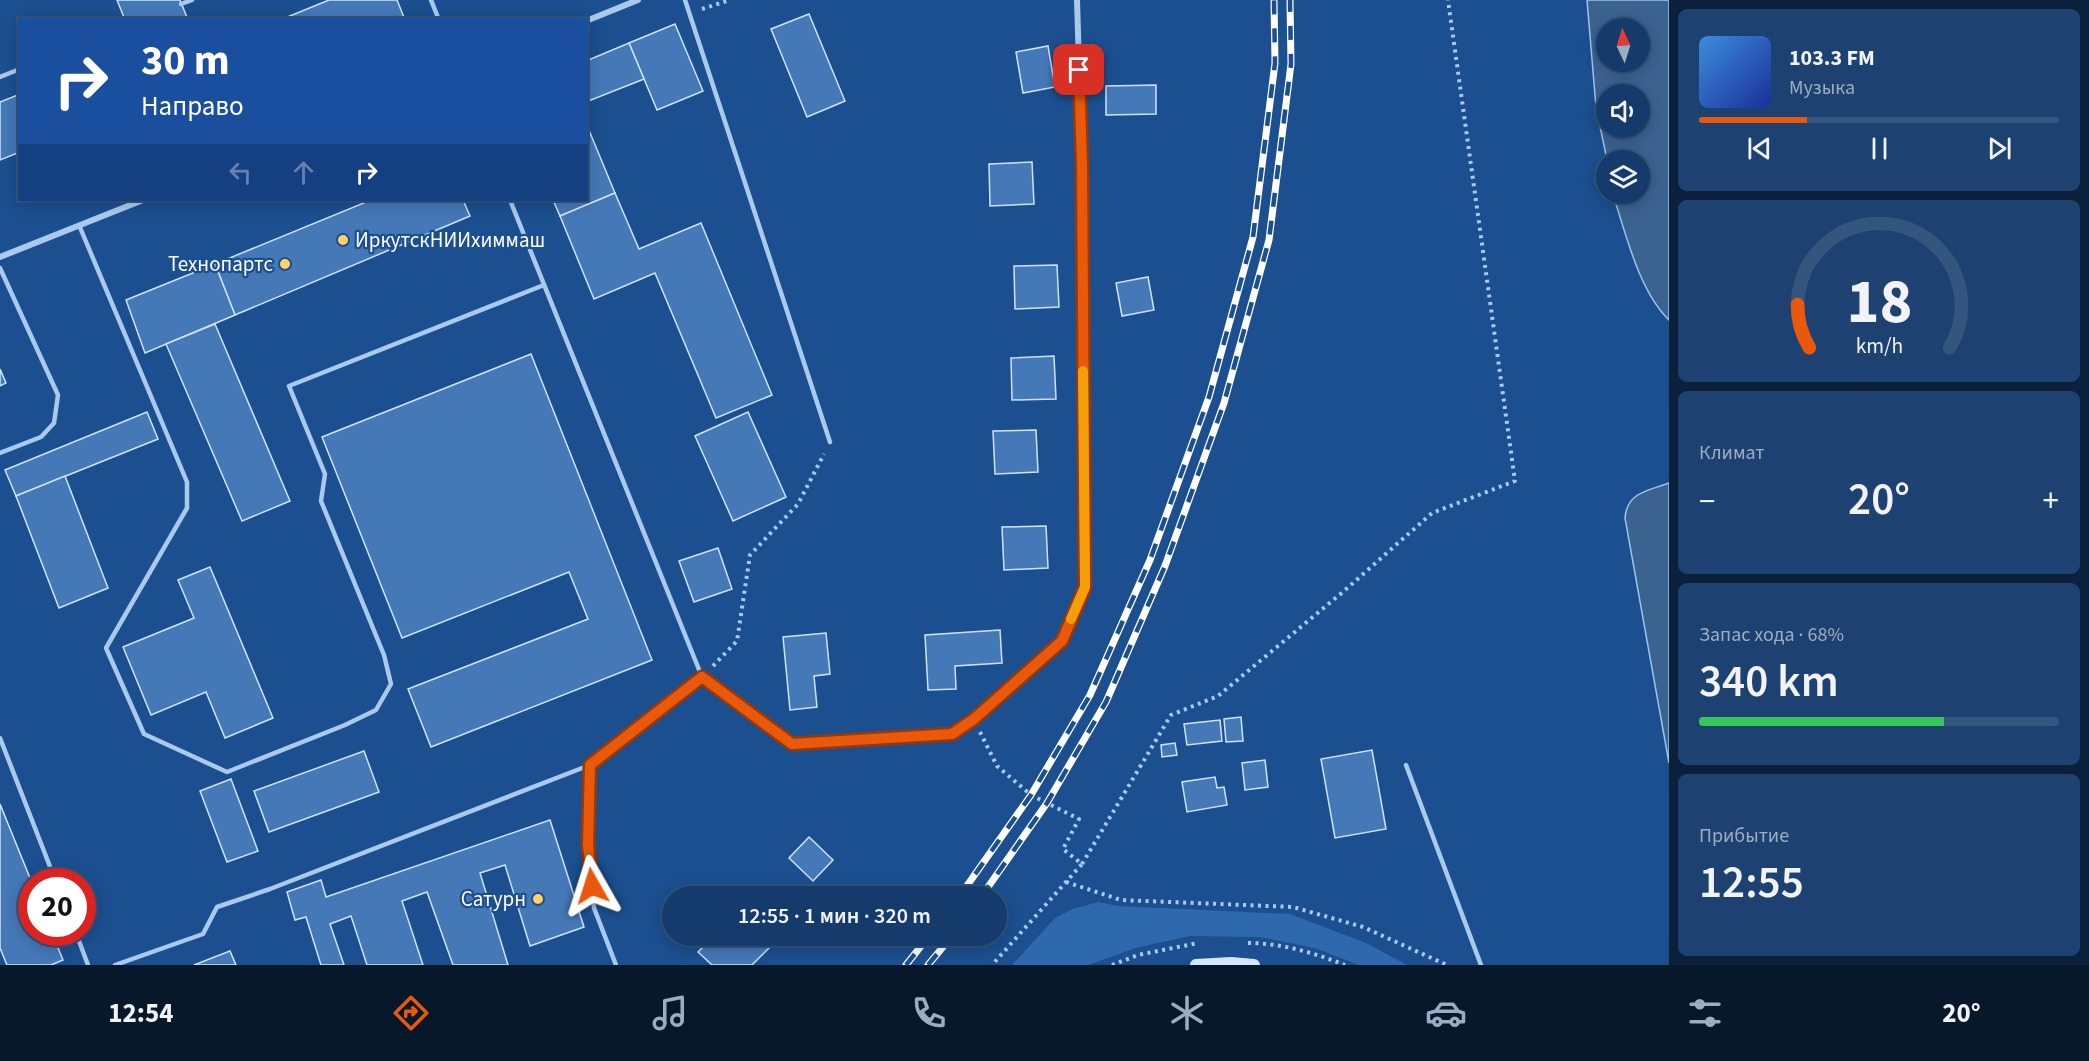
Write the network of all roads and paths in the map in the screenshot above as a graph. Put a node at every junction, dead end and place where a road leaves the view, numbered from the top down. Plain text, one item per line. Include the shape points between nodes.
1 (192, 0) edge
2 (431, 0) edge
3 (638, 0) edge
4 (685, 0) edge
5 (730, 0) edge
6 (1077, 0) edge
7 (1448, 0) edge
8 (181, 4) dead end
9 (689, 13) junction
10 (438, 18) edge
11 (588, 20) edge
12 (18, 70) edge
13 (0, 77) edge
14 (139, 201) edge
15 (510, 201) edge
16 (79, 225) junction
17 (0, 257) edge
18 (0, 267) edge
19 (544, 285) junction
20 (830, 442) joint
21 (0, 453) edge
22 (702, 677) junction
23 (974, 719) junction
24 (0, 738) edge
25 (590, 765) junction
26 (1406, 765) dead end
27 (1082, 864) junction
28 (51, 868) edge
29 (1066, 882) junction
30 (81, 946) edge
31 (88, 965) edge
32 (115, 965) edge
33 (616, 965) edge
34 (992, 965) edge
35 (1196, 965) edge
36 (1254, 965) edge
37 (1447, 965) edge
38 (1481, 965) edge

1 - 8 lane
2 - 10 lane
3 - 11 street
4 - 9 lane
5 - 9 path
6 - 23 street via 1085,587 1062,641
7 - 27 path via 1515,481 1432,513 1218,696 1171,715
9 - 20 lane
12 - 13 lane
14 - 16 street
15 - 19 lane
16 - 17 street
16 - 19 lane via 187,482 187,508 106,648 144,734 227,772 376,710 391,684 384,655 321,501 325,474 289,386
18 - 21 lane via 58,394 54,423 41,437
19 - 22 lane
20 - 22 path via 798,504 750,555 737,641
22 - 23 street via 792,744 952,734
22 - 25 lane
23 - 27 path via 997,766 1031,795 1079,819 1063,849
24 - 28 lane
25 - 32 lane via 217,907 203,934
25 - 33 lane via 588,844 594,908
26 - 38 lane
27 - 29 path
29 - 34 path
29 - 37 path via 1121,900 1293,907 1362,927
30 - 31 lane
35 - 36 main road

